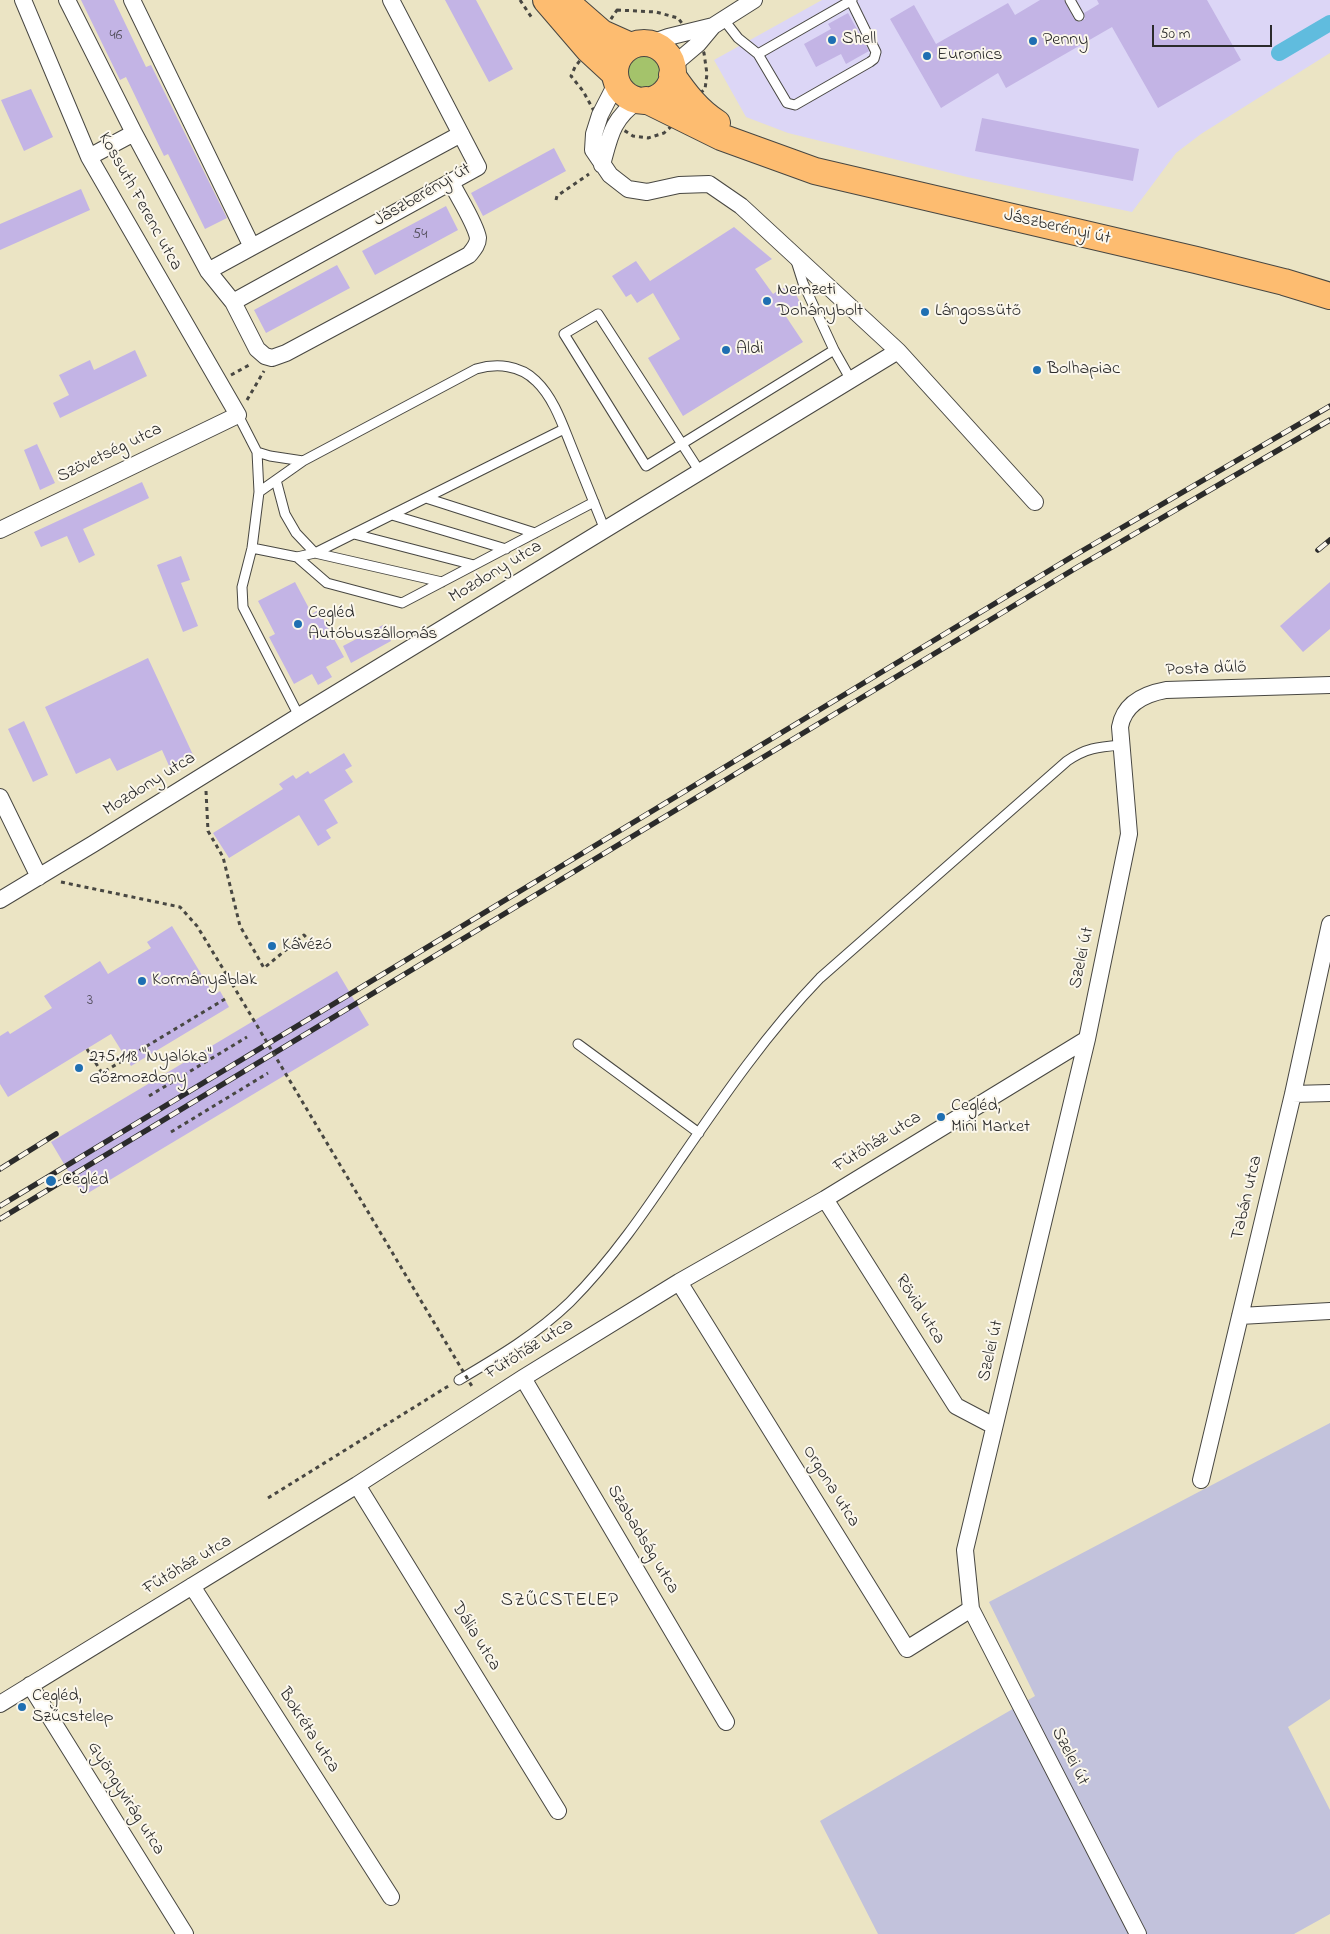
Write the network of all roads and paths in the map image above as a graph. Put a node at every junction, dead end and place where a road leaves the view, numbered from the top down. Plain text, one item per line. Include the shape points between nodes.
1 (23, 0) edge
2 (67, 0) edge
3 (132, 0) edge
4 (391, 0) edge
5 (546, 0) edge
6 (564, 0) edge
7 (754, 0) edge
8 (851, 0) edge
9 (1070, 0) edge
10 (1078, 16) dead end
11 (719, 23) junction
12 (684, 24) dead end
13 (607, 26) dead end
14 (640, 45) junction
15 (704, 53) dead end
16 (758, 54) junction
17 (583, 58) dead end
18 (672, 71) junction
19 (616, 78) junction
20 (696, 97) dead end
21 (642, 100) junction
22 (594, 111) dead end
23 (674, 124) dead end
24 (622, 129) dead end
25 (134, 133) junction
26 (461, 134) junction
27 (89, 157) junction
28 (783, 160) junction
29 (602, 165) junction
30 (451, 182) junction
31 (556, 200) dead end
32 (252, 247) junction
33 (795, 256) junction
34 (208, 271) junction
35 (1330, 296) edge
36 (233, 302) junction
37 (834, 350) junction
38 (898, 351) junction
39 (269, 357) junction
40 (851, 380) junction
41 (219, 382) junction
42 (238, 414) junction
43 (564, 429) junction
44 (682, 444) junction
45 (257, 452) junction
46 (303, 461) junction
47 (700, 472) junction
48 (276, 480) junction
49 (259, 492) junction
50 (426, 498) junction
51 (594, 502) junction
52 (1035, 502) dead end
53 (392, 515) junction
54 (0, 530) edge
55 (605, 530) junction
56 (354, 534) junction
57 (535, 534) junction
58 (252, 548) junction
59 (506, 549) junction
60 (315, 553) junction
61 (297, 556) junction
62 (474, 565) junction
63 (442, 582) junction
64 (1330, 686) edge
65 (299, 716) junction
66 (1121, 745) junction
67 (205, 774) junction
68 (0, 797) edge
69 (39, 877) junction
70 (0, 900) edge
71 (1330, 924) edge
72 (316, 948) dead end
73 (225, 999) dead end
74 (246, 1037) dead end
75 (1087, 1039) junction
76 (578, 1044) dead end
77 (87, 1049) dead end
78 (268, 1073) dead end
79 (1330, 1092) edge
80 (1293, 1094) junction
81 (150, 1096) dead end
82 (171, 1132) dead end
83 (699, 1133) junction
84 (825, 1199) junction
85 (679, 1282) junction
86 (1330, 1311) edge
87 (1240, 1316) junction
88 (523, 1378) junction
89 (459, 1380) joint
90 (473, 1388) dead end
91 (994, 1426) junction
92 (1201, 1480) dead end
93 (358, 1485) junction
94 (268, 1498) dead end
95 (192, 1586) junction
96 (971, 1609) junction
97 (30, 1685) junction
98 (0, 1704) edge
99 (726, 1722) dead end
100 (558, 1811) dead end
101 (391, 1897) dead end
102 (185, 1934) edge
103 (1138, 1934) edge

1 - 27 street, Kossuth Ferenc utca
2 - 25 street, Kossuth Ferenc utca
3 - 32 street
4 - 26 street, Jászberényi út
5 - 19 main road
6 - 14 main road via 602,33
7 - 11 street
8 - 16 lane
8 - 16 lane via 876,52 870,62 795,105 787,103
9 - 10 lane
11 - 14 street
11 - 16 lane
11 - 18 street
12 - 13 path via 678,18 656,12 617,10
14 - 18 main road via 657,47 664,52
14 - 19 main road via 619,58
15 - 20 path via 705,89
17 - 22 path via 571,76
18 - 21 main road via 665,91 656,98
18 - 28 main road, Jászberényi út via 692,102 706,116
19 - 21 main road via 625,94
19 - 29 street via 594,134 593,150
21 - 28 main road, Jászberényi út via 722,137
21 - 29 street via 625,110 614,124
23 - 24 path via 664,133 648,138 633,136
25 - 27 street
25 - 34 street, Kossuth Ferenc utca
26 - 30 street, Jászberényi út via 478,167
26 - 32 street
27 - 41 street, Kossuth Ferenc utca
28 - 35 main road, Jászberényi út via 815,171 1196,260
29 - 31 path via 557,196
29 - 33 street via 628,188 647,192 679,185 709,184 741,206
30 - 36 street, Jászberényi út
30 - 39 street via 478,238 469,255 286,353
32 - 34 street
33 - 37 lane via 803,283
33 - 38 street
34 - 36 street, Kossuth Ferenc utca
36 - 39 street via 257,349
37 - 40 lane
37 - 44 lane
38 - 40 street, Mozdony utca
38 - 52 street
39 - 41 path
39 - 42 path
40 - 47 street, Mozdony utca
41 - 42 street, Kossuth Ferenc utca
42 - 45 lane
42 - 54 street, Szövetség utca
43 - 46 lane via 547,393 535,380 520,370 490,365 476,369
43 - 50 lane
43 - 51 lane
44 - 44 lane via 598,314 564,334 646,466
44 - 47 lane
45 - 46 lane
45 - 49 lane
46 - 48 lane
47 - 55 street, Mozdony utca
48 - 49 lane
48 - 60 lane via 285,514
49 - 58 lane
50 - 53 lane
50 - 57 lane
51 - 55 lane
51 - 57 lane
53 - 56 lane
53 - 59 lane
55 - 65 street, Mozdony utca
56 - 60 lane
56 - 62 lane
57 - 59 lane
58 - 61 lane
58 - 65 lane via 242,587 243,606
59 - 62 lane
60 - 61 lane
60 - 63 lane
61 - 63 lane via 328,583 402,603
62 - 63 lane
64 - 66 street, Posta dűlő via 1153,693 1130,706 1122,717
65 - 67 street, Mozdony utca
66 - 75 street, Szelei út via 1129,834
66 - 83 lane via 1092,748 1067,761 832,967 770,1034
67 - 69 street, Mozdony utca
67 - 72 path via 208,831 223,856 240,926 264,968 304,935
68 - 69 street
69 - 70 street, Mozdony utca
69 - 90 path, bridge via 180,907 197,926
71 - 80 street, Tabán utca
73 - 77 path via 102,1073
74 - 81 path
75 - 84 street, Fűtőház utca
75 - 91 street, Szelei út
76 - 83 lane
78 - 82 path
79 - 80 street
80 - 87 street, Tabán utca
83 - 89 lane via 645,1212 584,1287 518,1345
84 - 85 street, Fűtőház utca
84 - 91 street, Rövid utca via 956,1406
85 - 88 street, Fűtőház utca
85 - 96 street, Orgona utca via 907,1650
86 - 87 street
87 - 92 street, Tabán utca
88 - 93 street, Fűtőház utca
88 - 99 street, Szabadság utca
89 - 94 path
91 - 96 street, Szelei út via 965,1550
93 - 95 street, Fűtőház utca
93 - 100 street, Dália utca
95 - 97 street, Fűtőház utca
95 - 101 street, Bokréta utca
96 - 103 street, Szelei út
97 - 98 street, Fűtőház utca
97 - 102 street, Gyöngyvirág utca

